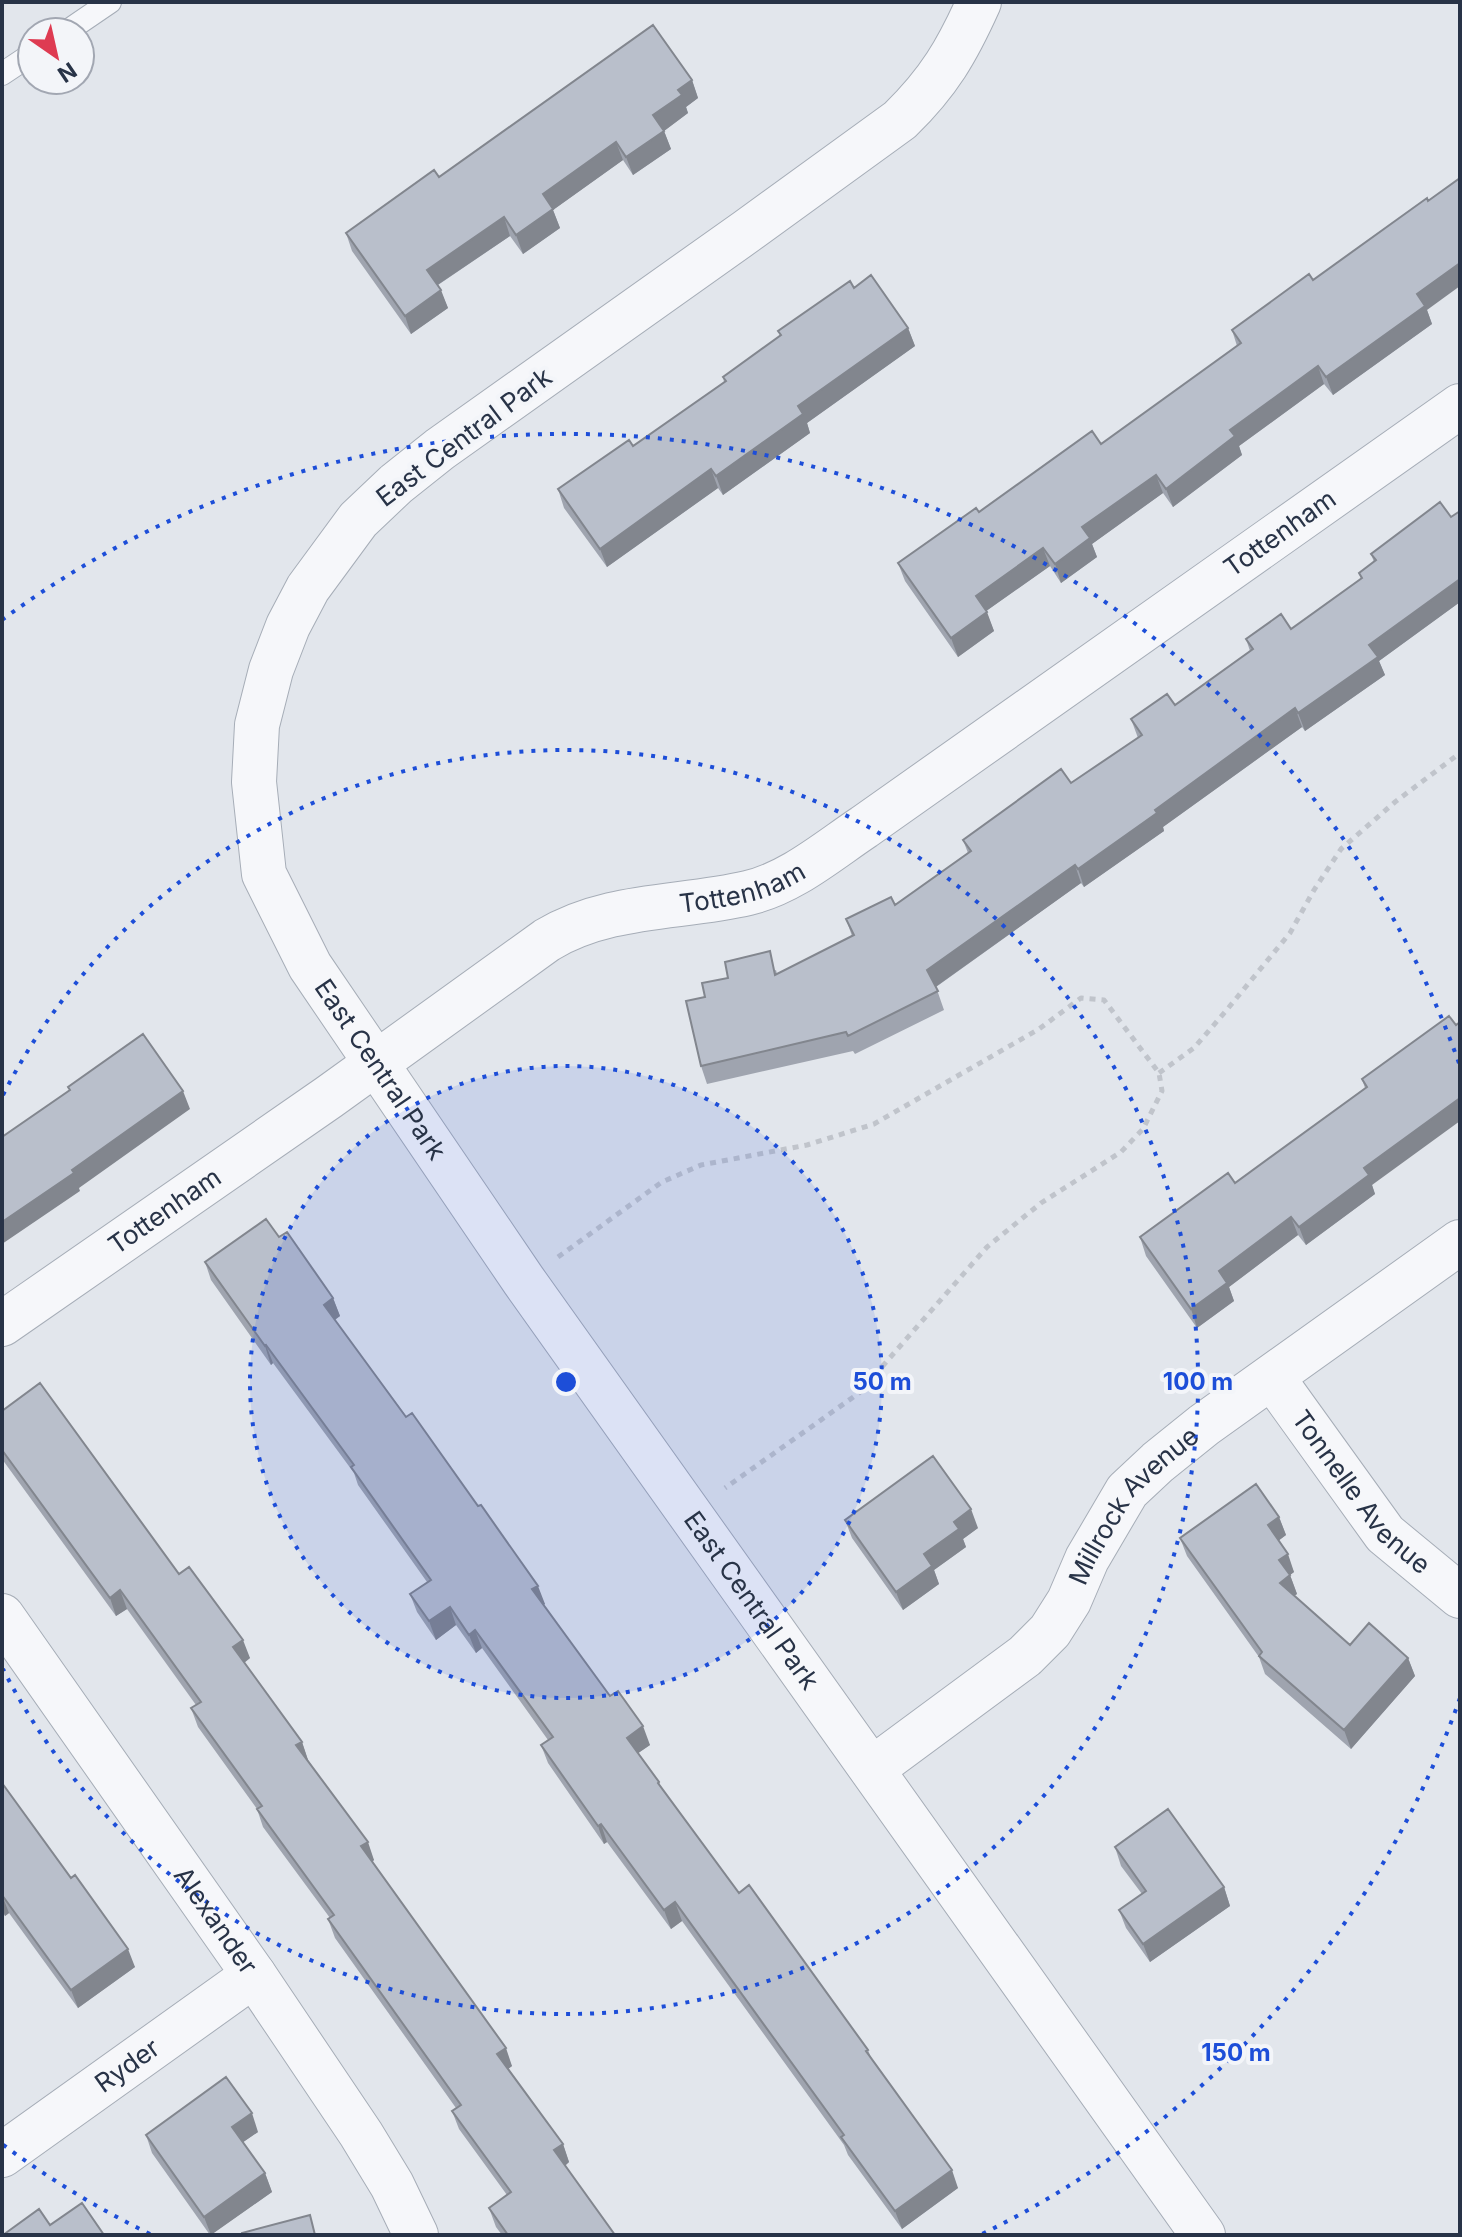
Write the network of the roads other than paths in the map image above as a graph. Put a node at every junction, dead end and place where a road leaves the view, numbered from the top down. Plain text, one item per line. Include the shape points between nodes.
1 (110, 2) edge
2 (979, 2) edge
3 (89, 16) edge
4 (1460, 406) edge
5 (375, 1064) junction
6 (1460, 1242) edge
7 (2, 1324) edge
8 (1272, 1377) junction
9 (1460, 1596) edge
10 (2, 1616) edge
11 (872, 1769) junction
12 (254, 1975) junction
13 (2, 2155) edge
14 (416, 2235) edge
15 (1203, 2235) edge

1 - 3 lane
2 - 5 street, East Central Park via 941,74 900,120 440,449 358,520 308,588 271,670 257,725 254,782 264,874 310,966
4 - 5 street, Tottenham via 785,879 749,892 618,912 569,926
5 - 7 street, Tottenham
5 - 11 street, East Central Park
6 - 8 street, Millrock Avenue
8 - 9 street, Tonnelle Avenue via 1385,1534
8 - 11 street, Millrock Avenue via 1204,1425 1127,1491 1069,1601 1025,1656
10 - 12 street, Alexander
11 - 15 street, East Central Park
12 - 13 street, Ryder
12 - 14 street, Alexander via 361,2134

